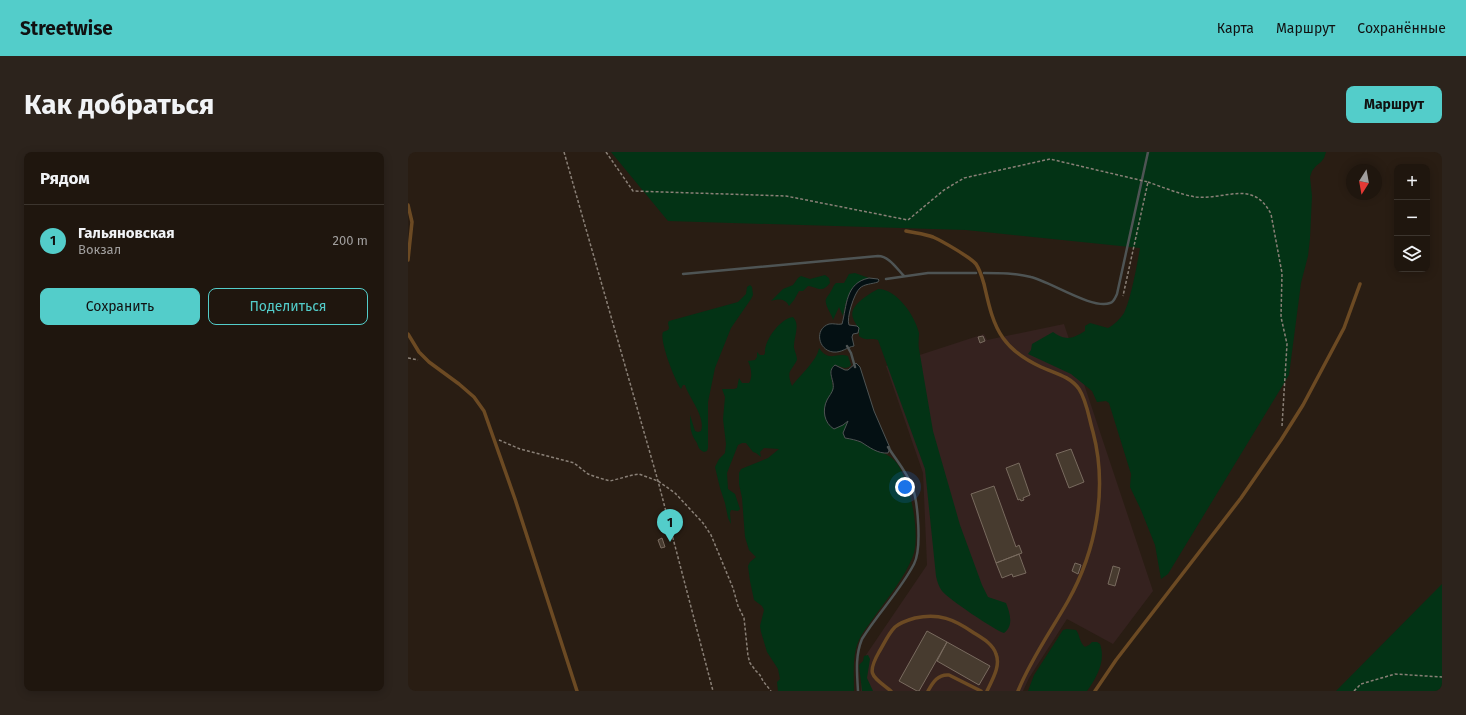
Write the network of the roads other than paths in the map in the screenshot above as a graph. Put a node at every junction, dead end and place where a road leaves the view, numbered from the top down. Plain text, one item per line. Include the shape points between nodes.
1 (408, 205) edge
2 (906, 231) dead end
3 (408, 260) edge
4 (1360, 284) dead end
5 (408, 334) edge
6 (577, 691) edge
7 (891, 691) edge
8 (928, 691) edge
9 (981, 691) edge
10 (987, 691) edge
11 (1018, 691) edge
12 (1095, 691) edge

1 - 3 lane via 412,222
2 - 11 lane via 932,236 973,261 980,273 1002,337 1016,353 1075,384 1082,397 1095,442 1099,497 1088,557 1072,594
4 - 12 lane via 1344,328 1282,440
5 - 6 lane via 419,352 460,384 484,411
7 - 10 lane via 873,676 872,665 896,626 903,621 931,616 957,622 993,648 997,666
8 - 9 lane via 936,679 949,675

